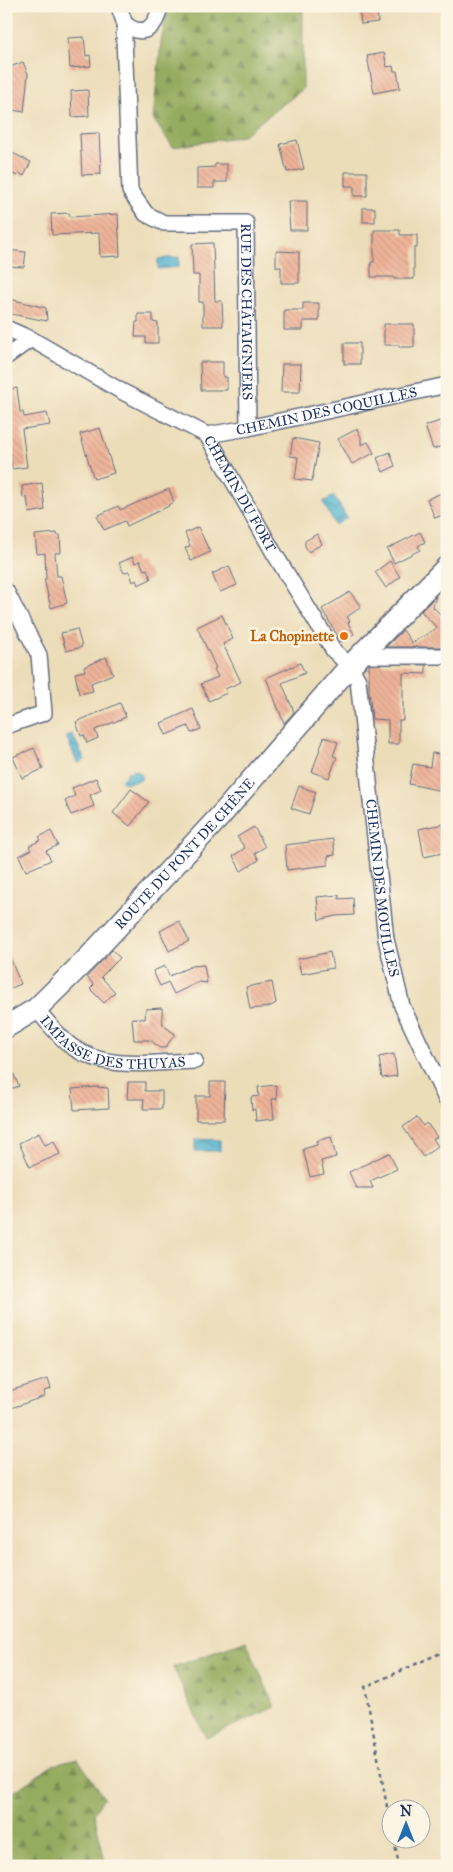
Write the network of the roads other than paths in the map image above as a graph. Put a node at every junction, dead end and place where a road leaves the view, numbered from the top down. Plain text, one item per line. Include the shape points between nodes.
1 (121, 6) edge
2 (159, 6) edge
3 (125, 24) junction
4 (6, 328) edge
5 (31, 339) junction
6 (6, 357) edge
7 (447, 385) edge
8 (248, 428) junction
9 (207, 434) junction
10 (447, 567) edge
11 (6, 591) edge
12 (364, 650) junction
13 (447, 656) edge
14 (350, 666) junction
15 (6, 726) edge
16 (36, 1009) junction
17 (6, 1027) edge
18 (195, 1061) dead end
19 (447, 1102) edge

1 - 3 street, RUE DES CHÂTAIGNIERS
2 - 3 street via 155,23 148,29 138,31
3 - 8 street, RUE DES CHÂTAIGNIERS via 130,191 146,214 164,223 246,224
4 - 5 street, CHEMIN DU FORT
5 - 6 street
5 - 9 street, CHEMIN DU FORT via 121,391
7 - 8 street, CHEMIN DES COQUILLES
8 - 9 street, CHEMIN DES COQUILLES
9 - 14 street, CHEMIN DU FORT via 334,651
10 - 12 street, ROUTE DU PONT DE CHÊNE
11 - 15 street via 39,655 44,712
12 - 13 street via 373,656
12 - 14 street, ROUTE DU PONT DE CHÊNE
14 - 16 street, ROUTE DU PONT DE CHÊNE via 222,814
14 - 19 street, CHEMIN DES MOUILLES via 358,680 386,939 402,1006
16 - 17 street, ROUTE DU PONT DE CHÊNE
16 - 18 street, IMPASSE DES THUYAS via 71,1045 93,1058 119,1064

